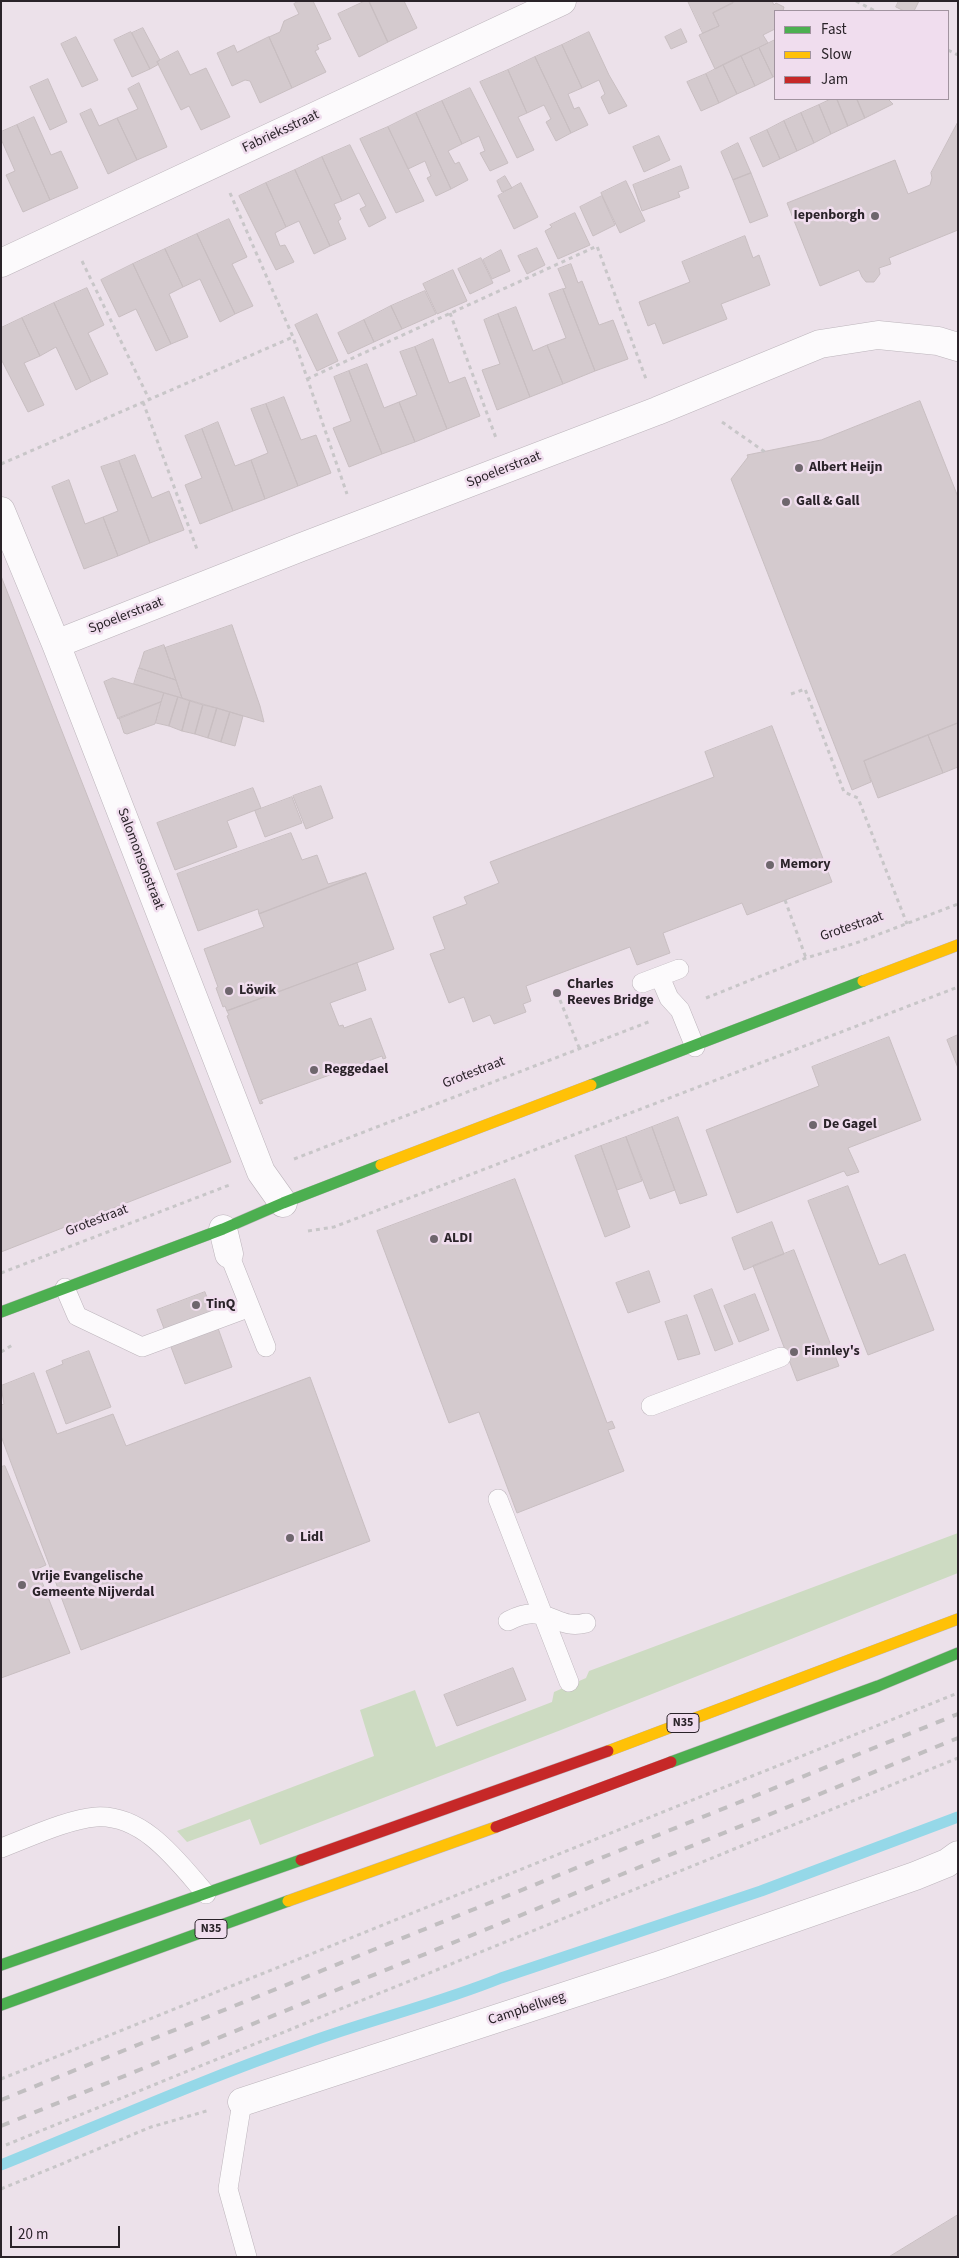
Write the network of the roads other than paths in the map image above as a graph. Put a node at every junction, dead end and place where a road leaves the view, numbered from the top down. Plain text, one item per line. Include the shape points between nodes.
1 (562, 1) edge
2 (1, 263) edge
3 (958, 347) edge
4 (1, 511) edge
5 (56, 644) junction
6 (958, 945) edge
7 (679, 969) dead end
8 (695, 1047) junction
9 (283, 1203) junction
10 (226, 1241) junction
11 (65, 1288) junction
12 (250, 1307) junction
13 (1, 1312) edge
14 (266, 1347) dead end
15 (781, 1357) dead end
16 (652, 1406) dead end
17 (498, 1499) dead end
18 (543, 1615) junction
19 (958, 1619) edge
20 (508, 1620) dead end
21 (586, 1623) dead end
22 (958, 1653) edge
23 (569, 1682) dead end
24 (1, 1848) edge
25 (958, 1855) edge
26 (206, 1894) junction
27 (1, 1965) edge
28 (1, 2005) edge
29 (242, 2102) joint
30 (247, 2257) edge

1 - 2 street, Fabrieksstraat
3 - 5 street, Spoelerstraat via 938,341 878,336 820,344
4 - 5 street, Salomonsonstraat
5 - 9 street, Salomonsonstraat via 261,1172
6 - 8 main road
7 - 8 lane via 651,980 680,1010
8 - 9 main road
9 - 10 main road
10 - 11 main road
10 - 12 lane
11 - 12 lane via 77,1316 142,1347
11 - 13 main road
12 - 14 lane
15 - 16 lane
17 - 18 lane
18 - 20 lane via 522,1615
18 - 21 lane via 564,1624
18 - 23 lane
19 - 26 main road, N35 via 623,1745
22 - 28 main road, N35 via 589,1793
24 - 26 lane via 80,1820 114,1818 138,1828 172,1854
25 - 29 street, Campbellweg via 915,1876 660,1966
26 - 27 main road, N35
29 - 30 lane via 228,2189

